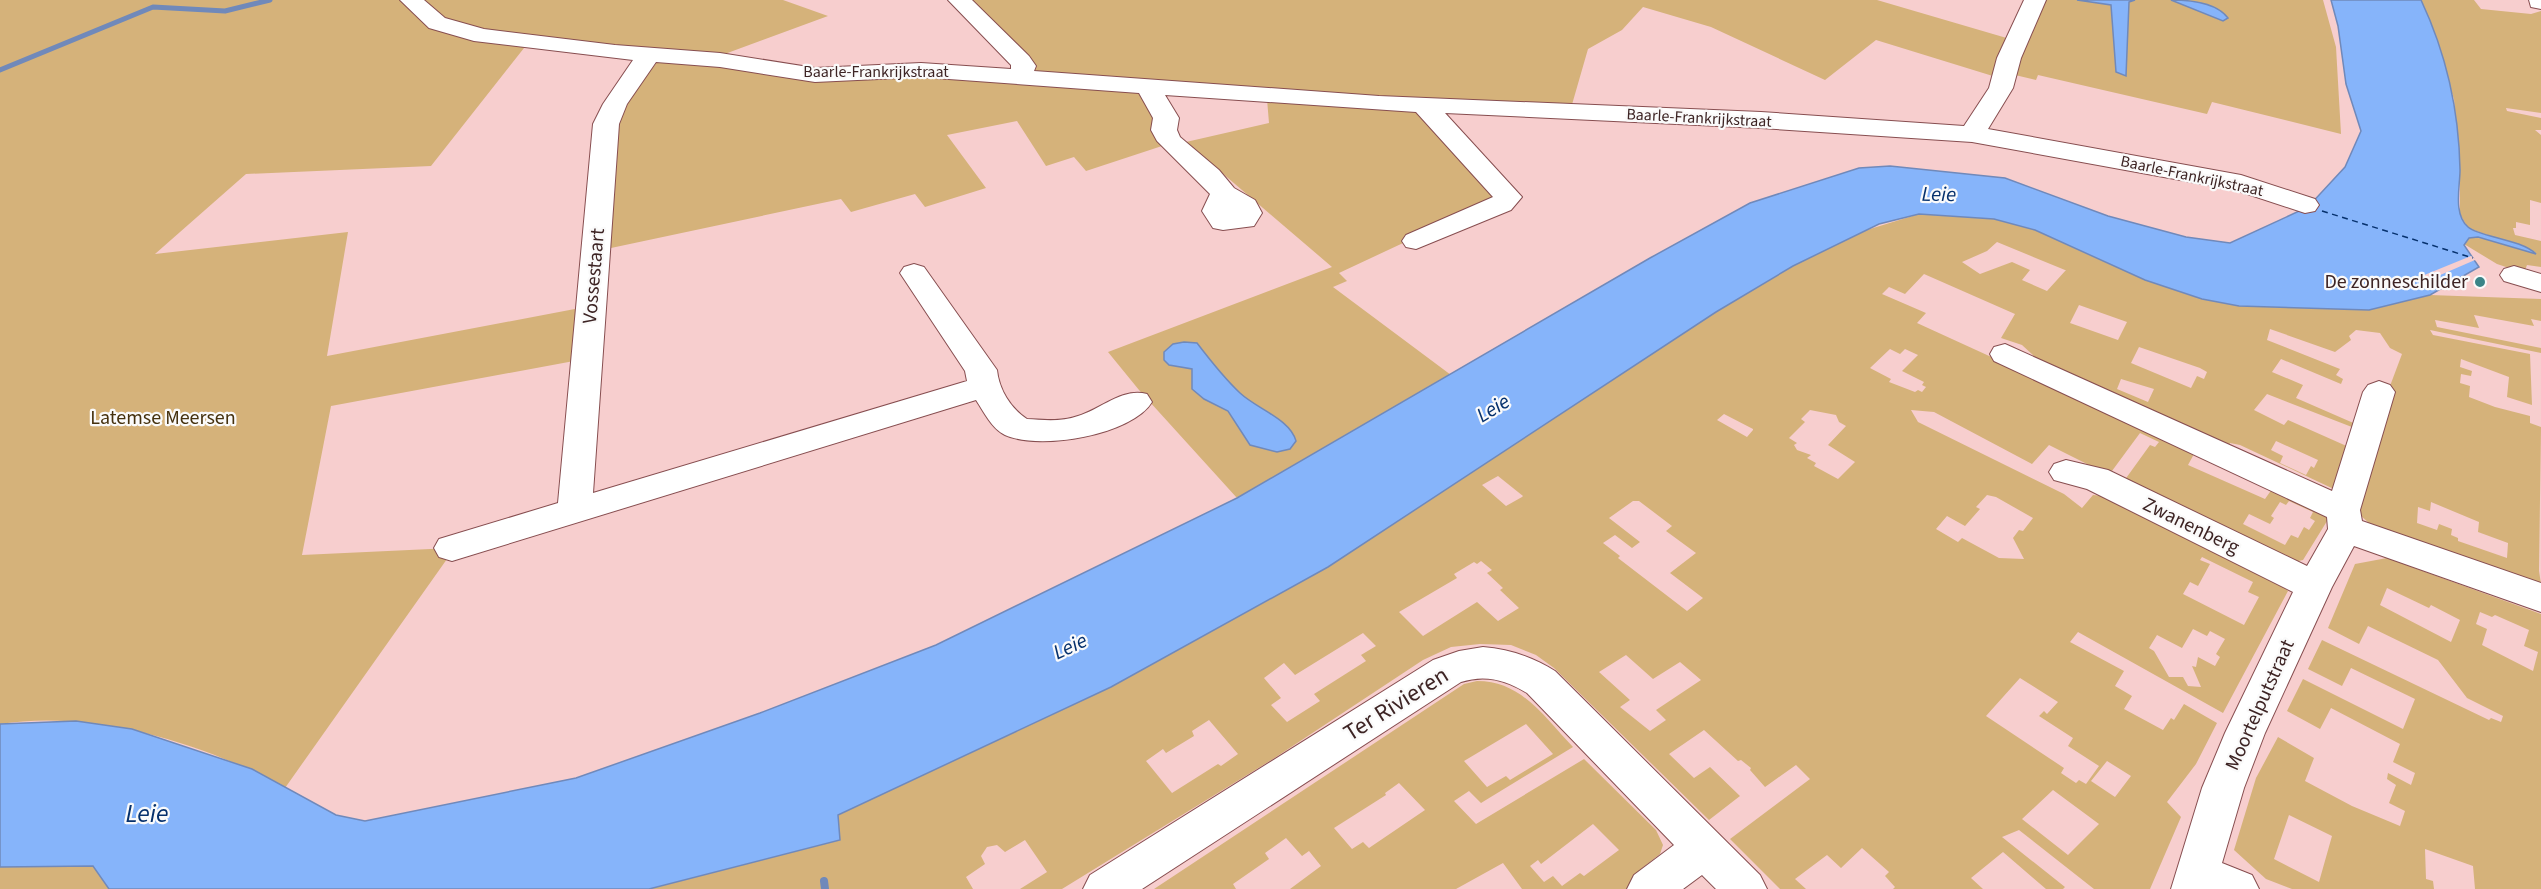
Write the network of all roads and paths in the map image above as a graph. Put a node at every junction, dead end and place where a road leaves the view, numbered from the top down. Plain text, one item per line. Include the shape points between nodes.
1 (411, 0) edge
2 (959, 0) edge
3 (2035, 0) edge
4 (649, 55) junction
5 (1020, 76) junction
6 (1147, 85) junction
7 (1424, 106) junction
8 (1972, 134) junction
9 (1224, 194) dead end
10 (2305, 205) dead end
11 (1416, 241) dead end
12 (914, 273) dead end
13 (2514, 274) dead end
14 (2541, 283) edge
15 (2005, 354) dead end
16 (983, 387) junction
17 (2379, 392) dead end
18 (1136, 402) dead end
19 (2066, 472) dead end
20 (575, 510) junction
21 (2345, 519) junction
22 (452, 548) dead end
23 (2314, 586) junction
24 (2541, 598) edge
25 (1705, 847) junction
26 (2195, 881) edge
27 (1732, 886) edge
28 (1105, 889) edge
29 (1649, 889) edge
30 (2236, 889) edge

1 - 4 street, Baarle-Frankrijkstraat via 428,17 463,32
2 - 5 street via 1021,61 1024,66
3 - 8 street via 2009,58 2001,88
4 - 5 street, Baarle-Frankrijkstraat via 720,60 815,75 911,70
4 - 20 street, Vossestaart via 606,124
5 - 6 street, Baarle-Frankrijkstraat
6 - 7 street, Baarle-Frankrijkstraat
6 - 9 street via 1166,118 1164,130 1170,141 1210,176
7 - 8 street, Baarle-Frankrijkstraat via 1761,120
7 - 11 street via 1508,197 1501,204
8 - 10 street, Baarle-Frankrijkstraat via 2241,183
12 - 16 street via 981,370
13 - 14 street
15 - 21 street
16 - 18 street via 1010,423 1030,430 1083,429
16 - 20 street
17 - 21 street, Moortelputstraat
19 - 23 street, Zwanenberg via 2096,479
20 - 22 street
21 - 23 street, Moortelputstraat
21 - 24 street
23 - 26 street, Moortelputstraat via 2231,766
25 - 27 street, Ter Rivieren
25 - 28 street, Ter Rivieren via 1541,682 1517,668 1472,663 1447,671
25 - 29 street
26 - 30 street

